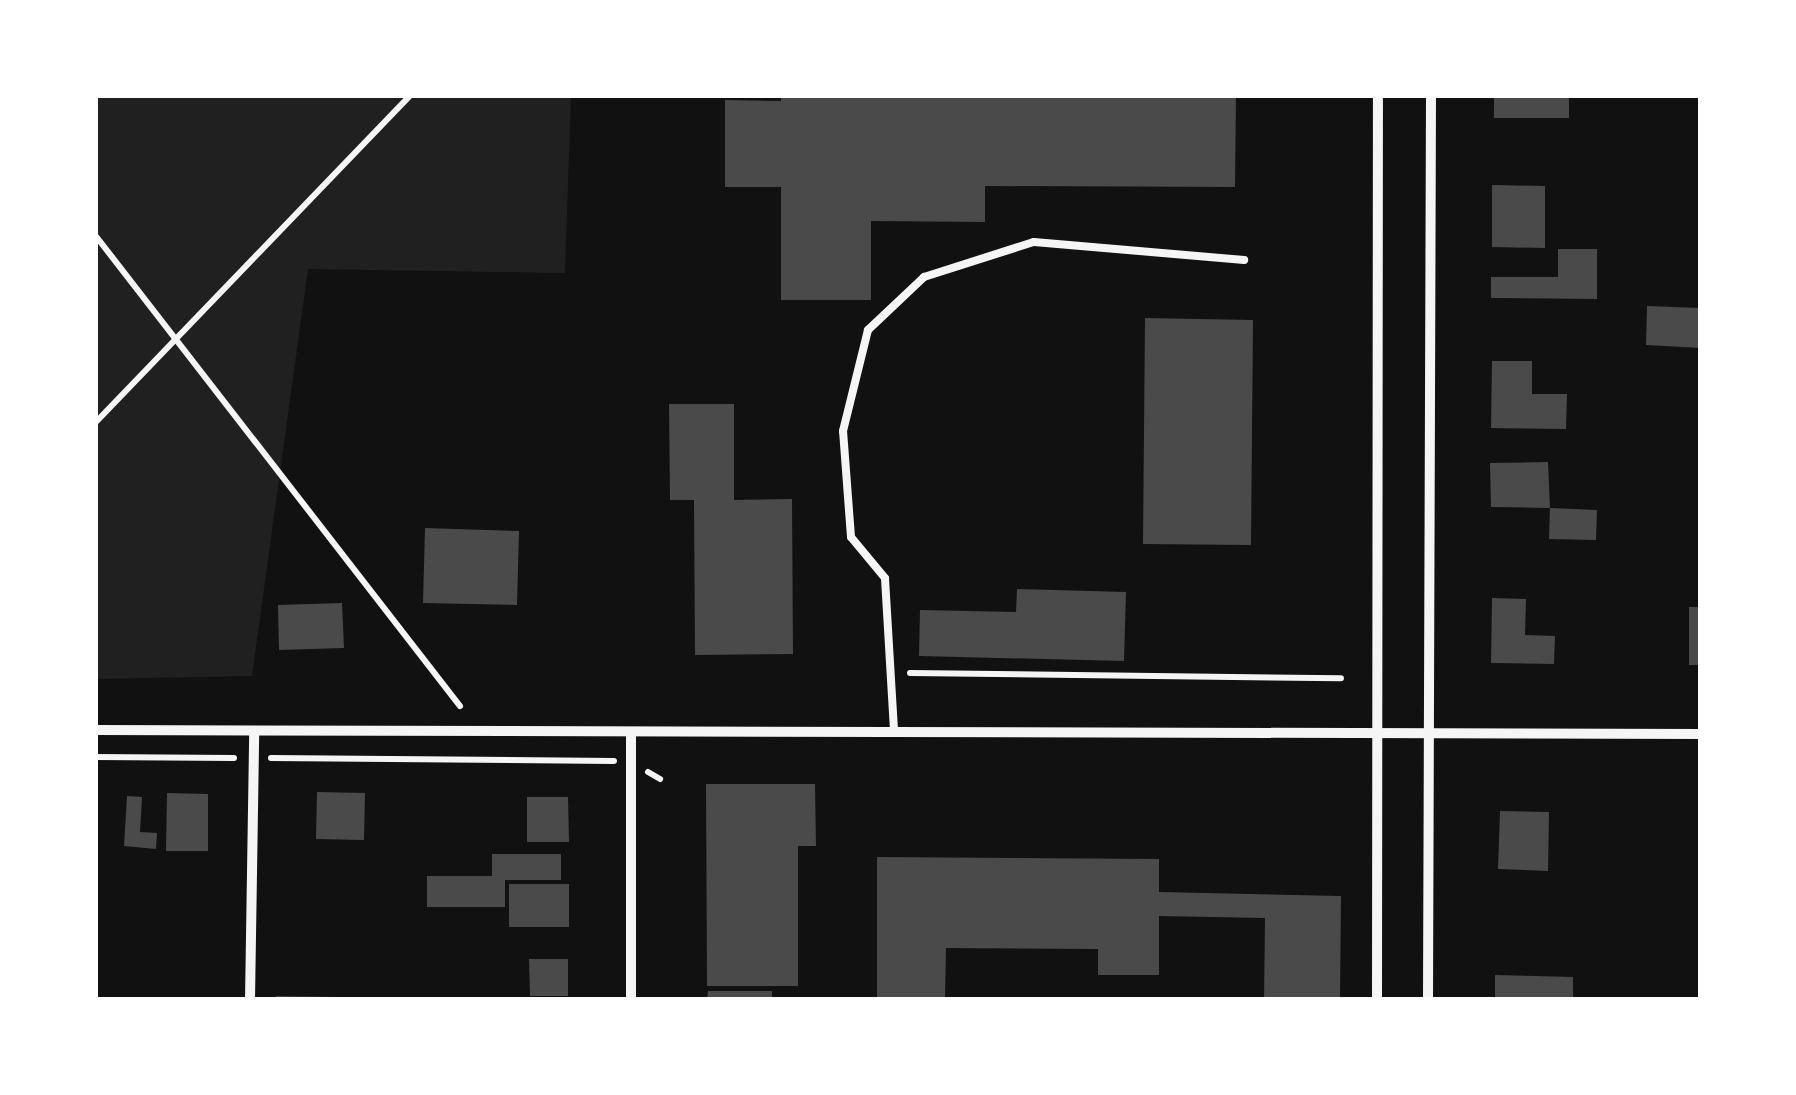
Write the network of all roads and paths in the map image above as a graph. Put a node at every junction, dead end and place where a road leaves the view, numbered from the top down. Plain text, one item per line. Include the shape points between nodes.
1 (410, 95) edge
2 (1378, 95) edge
3 (1430, 95) edge
4 (95, 235) edge
5 (1244, 260) dead end
6 (175, 337) junction
7 (95, 423) edge
8 (910, 673) dead end
9 (1342, 678) dead end
10 (460, 706) dead end
11 (95, 730) edge
12 (894, 730) junction
13 (1433, 731) junction
14 (254, 732) junction
15 (631, 732) junction
16 (1380, 732) junction
17 (1701, 734) edge
18 (95, 757) edge
19 (252, 758) junction
20 (632, 762) junction
21 (660, 779) dead end
22 (250, 1000) edge
23 (631, 1000) edge
24 (1377, 1000) edge
25 (1428, 1000) edge

1 - 6 path
2 - 16 street
3 - 13 street
4 - 6 path
5 - 12 lane via 1034,242 924,278 868,330 843,431 852,537 886,578
6 - 7 path
6 - 10 path
8 - 9 path
11 - 14 street
12 - 15 street
12 - 16 street
13 - 16 street
13 - 17 street
13 - 25 street
14 - 15 street
14 - 19 street
15 - 20 street
16 - 24 street
18 - 19 path
19 - 20 path
19 - 22 street
20 - 21 path
20 - 23 street

